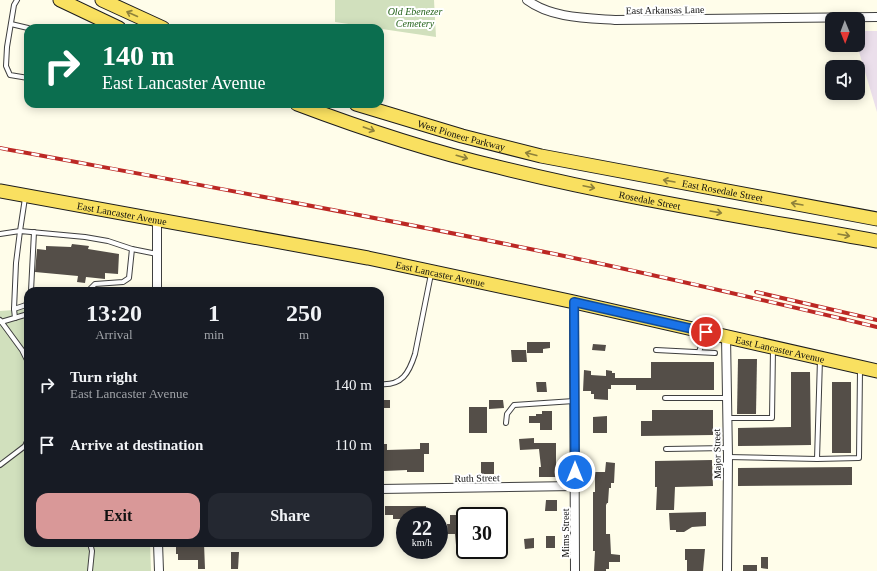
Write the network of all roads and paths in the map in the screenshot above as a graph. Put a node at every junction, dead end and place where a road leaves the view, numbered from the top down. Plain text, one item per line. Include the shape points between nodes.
1 (17, 0) edge
2 (60, 0) edge
3 (102, 0) edge
4 (528, 1) edge
5 (877, 17) edge
6 (11, 24) junction
7 (111, 24) edge
8 (154, 24) edge
9 (24, 27) edge
10 (24, 77) edge
11 (309, 108) edge
12 (369, 108) edge
13 (399, 117) junction
14 (392, 137) junction
15 (569, 162) joint
16 (0, 191) edge
17 (26, 196) junction
18 (877, 218) edge
19 (157, 220) junction
20 (20, 231) junction
21 (34, 232) junction
22 (0, 234) edge
23 (877, 241) edge
24 (132, 249) junction
25 (157, 254) junction
26 (432, 272) junction
27 (31, 287) edge
28 (92, 287) edge
29 (157, 287) edge
30 (574, 302) junction
31 (24, 306) edge
32 (14, 309) junction
33 (24, 315) edge
34 (16, 318) junction
35 (1, 321) edge
36 (706, 332) junction
37 (726, 336) junction
38 (774, 347) junction
39 (656, 350) dead end
40 (699, 352) junction
41 (715, 353) dead end
42 (24, 354) edge
43 (820, 358) junction
44 (860, 367) junction
45 (877, 371) edge
46 (384, 385) edge
47 (665, 398) dead end
48 (726, 398) junction
49 (575, 401) junction
50 (726, 418) junction
51 (506, 423) dead end
52 (24, 447) edge
53 (666, 449) dead end
54 (728, 452) junction
55 (817, 459) junction
56 (0, 465) edge
57 (575, 486) junction
58 (384, 489) edge
59 (91, 547) edge
60 (158, 547) edge
61 (90, 571) edge
62 (159, 571) edge
63 (575, 571) edge
64 (727, 571) edge

1 - 6 lane
2 - 7 main road
8 -> 3 main road
4 - 5 street, East Arkansas Lane via 545,9 575,17 615,20
6 - 9 lane
6 - 10 lane via 6,66 10,75
11 -> 14 main road
12 - 13 main road, West Pioneer Parkway
13 - 14 main road
15 -> 13 main road, West Pioneer Parkway via 462,136
14 -> 23 main road, Rosedale Street via 498,167 631,196
18 -> 15 main road, East Rosedale Street
16 - 17 main road, East Lancaster Avenue
17 - 19 main road, East Lancaster Avenue
17 - 20 lane
19 - 25 street
19 - 26 main road, East Lancaster Avenue
20 - 21 lane
20 - 22 lane
20 - 32 lane
21 - 24 lane via 85,237
21 - 27 lane
24 - 25 lane
24 - 28 lane via 129,278 123,282 95,284
25 - 29 street
26 - 30 main road, East Lancaster Avenue
26 - 46 lane via 411,366 406,376
30 - 36 main road, East Lancaster Avenue
30 - 49 street, Mims Street
31 - 32 lane
32 - 34 lane
33 - 34 lane
34 - 35 lane
35 - 42 lane
36 - 37 main road, East Lancaster Avenue
36 - 40 lane
37 - 38 main road, East Lancaster Avenue
37 - 48 street, Major Street
38 - 43 main road, East Lancaster Avenue
38 - 50 lane via 772,418
39 - 40 lane
40 - 41 lane
43 - 44 main road, East Lancaster Avenue
43 - 55 lane
44 - 45 main road, East Lancaster Avenue
44 - 55 lane via 859,458
47 - 48 lane
48 - 50 street, Major Street
49 - 51 lane via 514,405 507,414
49 - 57 street, Mims Street
50 - 54 street, Major Street
52 - 56 lane
53 - 54 lane
54 - 55 lane
54 - 64 street, Major Street
57 - 58 street, Ruth Street
57 - 63 street, Mims Street
59 - 61 lane
60 - 62 street

